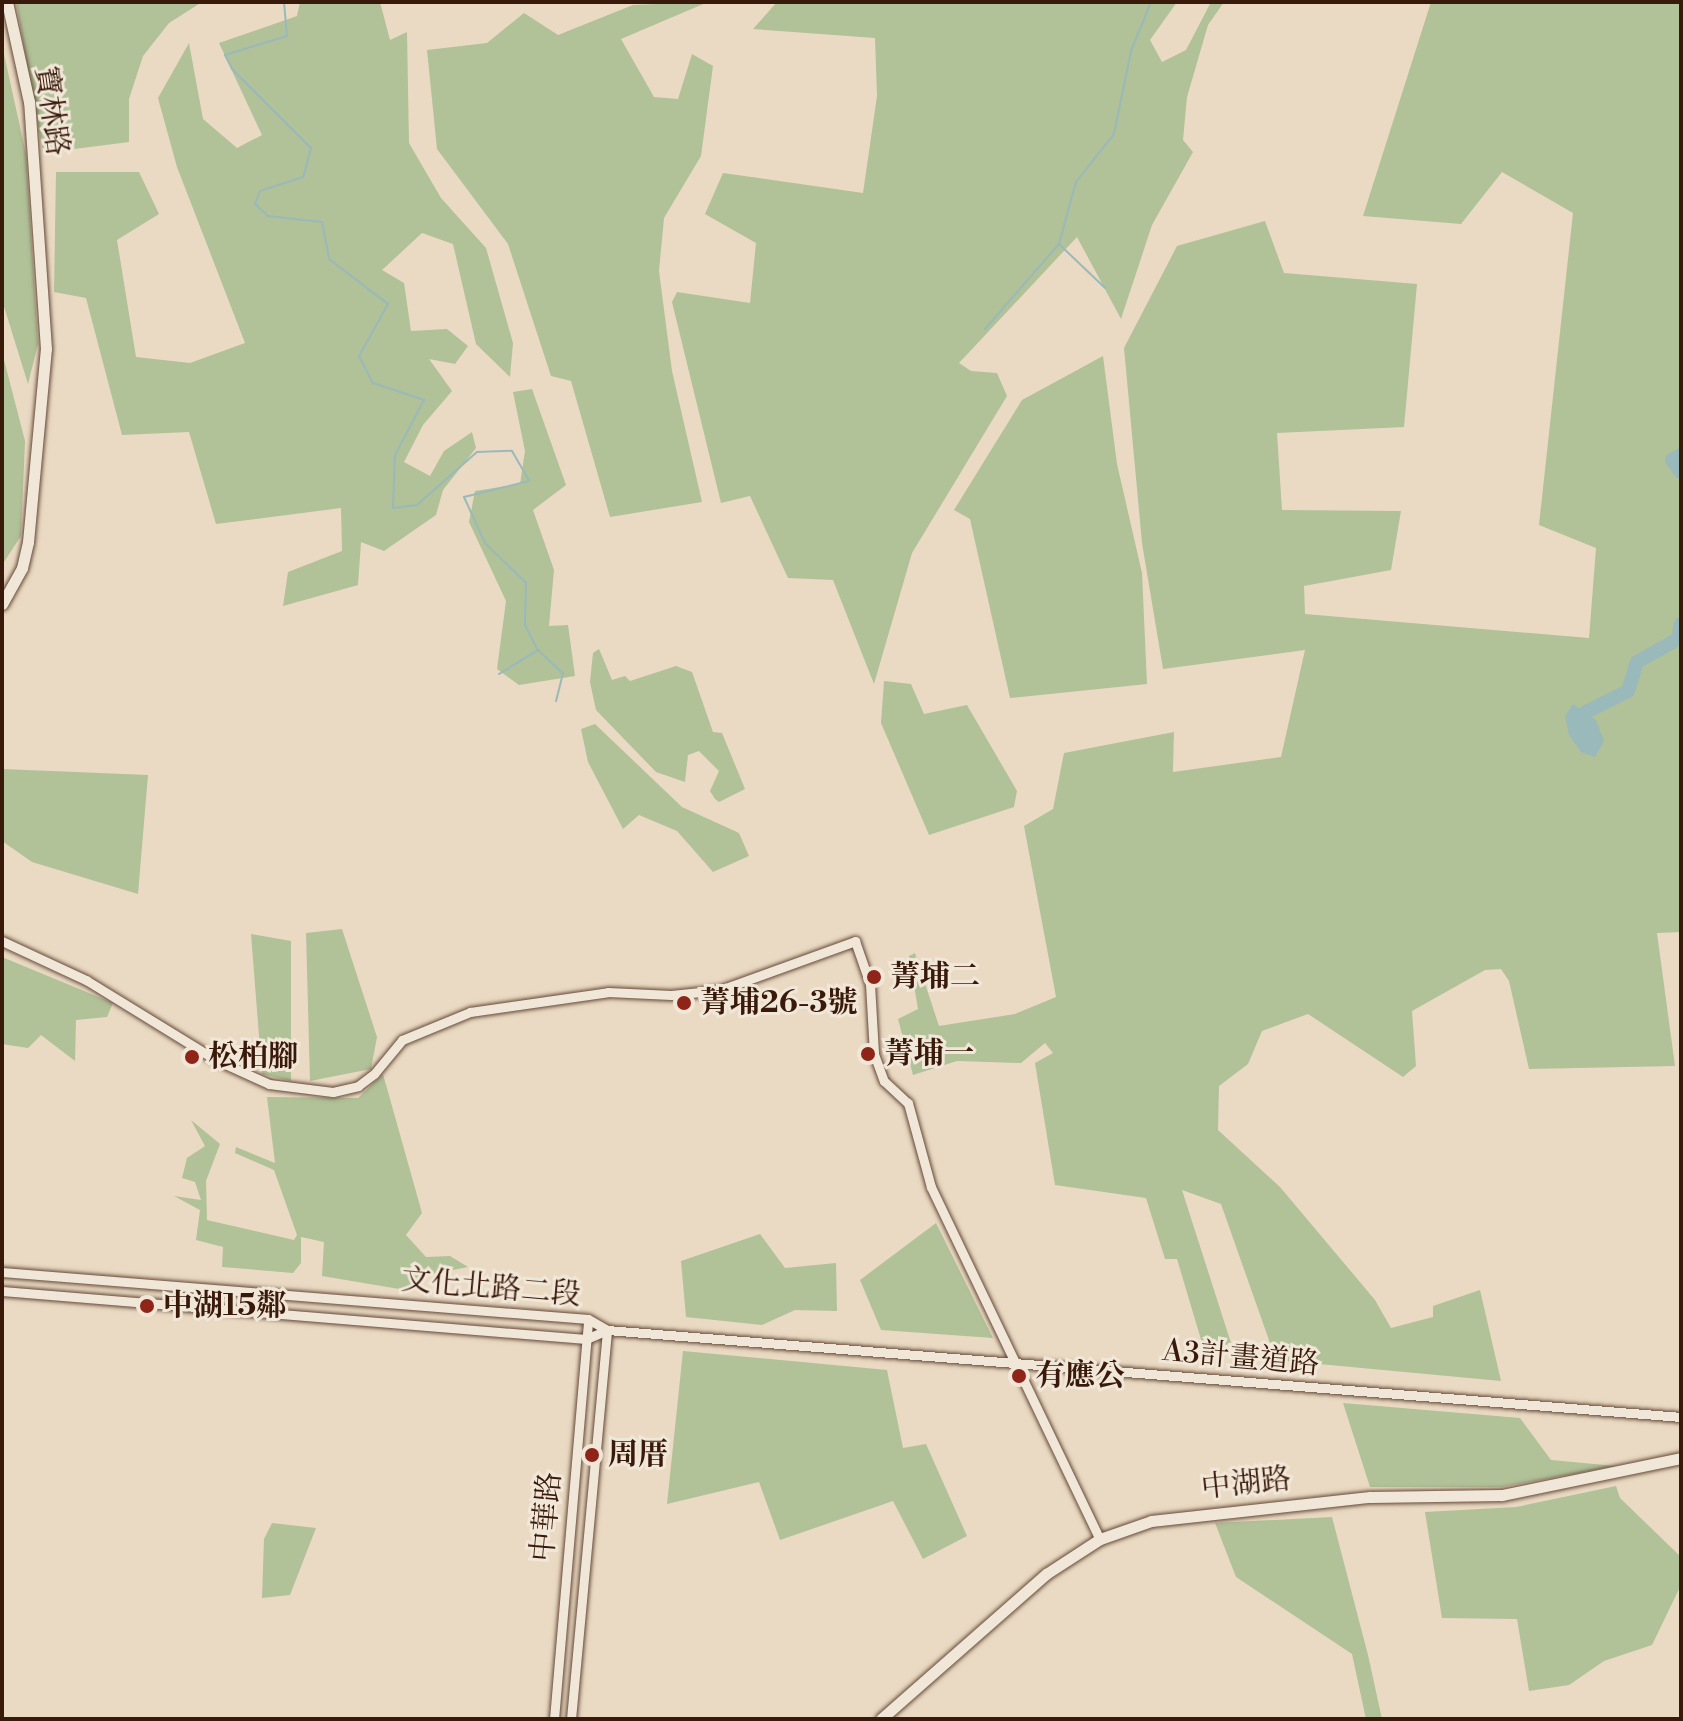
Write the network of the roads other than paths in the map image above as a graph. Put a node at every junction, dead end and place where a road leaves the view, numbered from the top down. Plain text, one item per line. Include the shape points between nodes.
1 (7, 2) edge
2 (2, 604) edge
3 (2, 941) edge
4 (2, 1272) edge
5 (2, 1291) edge
6 (588, 1319) junction
7 (607, 1330) junction
8 (586, 1339) junction
9 (1017, 1364) junction
10 (1681, 1417) edge
11 (1681, 1458) edge
12 (1100, 1539) junction
13 (554, 1719) edge
14 (571, 1719) edge
15 (881, 1719) edge

1 - 2 main road, 寶林路 via 29,102 46,349 28,542 22,568
3 - 9 street via 86,980 216,1060 269,1084 333,1092 358,1086 374,1074 402,1040 470,1012 608,992 671,995 720,990 855,941 870,984 874,1054 884,1081 908,1103 931,1187
4 - 6 street, 文化北路二段
5 - 8 street, 文化北路二段
6 - 7 street, 文化北路二段
6 - 8 street, 中華路
7 - 8 street, 文化北路二段
7 - 9 street, A3計畫道路
7 - 14 street, 中華路
8 - 13 street, 中華路
9 - 10 street, A3計畫道路
9 - 12 street
11 - 12 main road, 中湖路 via 1502,1495 1370,1497 1187,1514
12 - 15 main road, 中湖路 via 1046,1574

